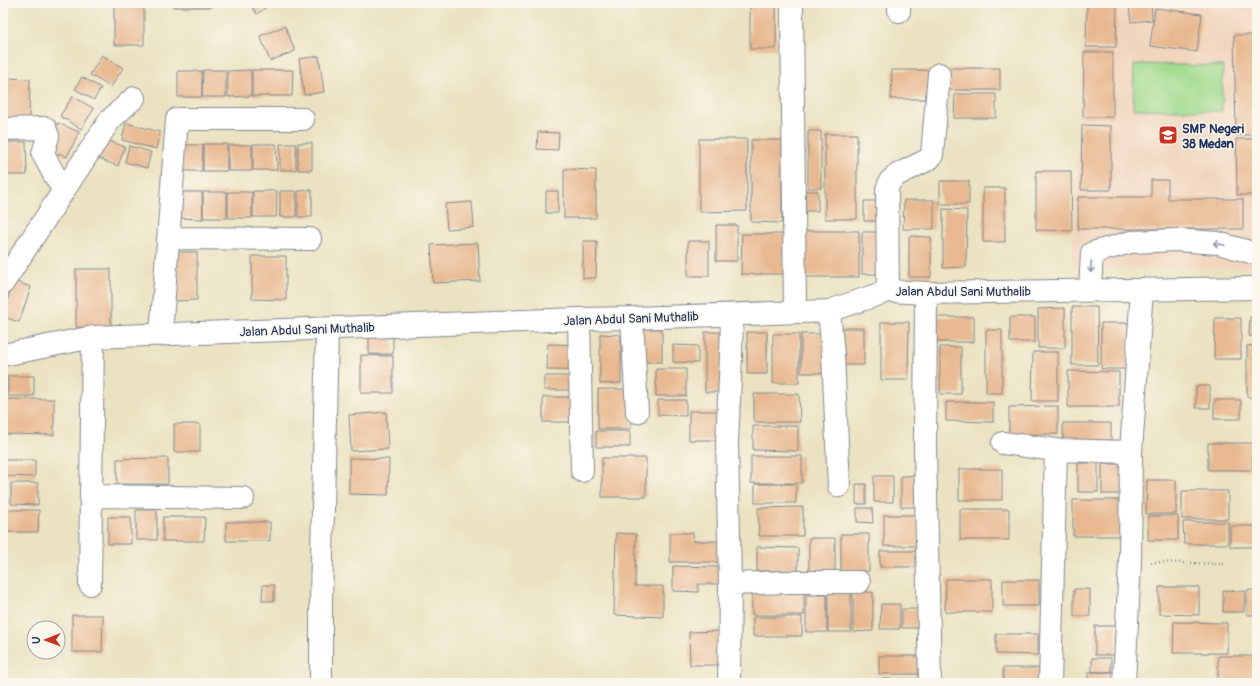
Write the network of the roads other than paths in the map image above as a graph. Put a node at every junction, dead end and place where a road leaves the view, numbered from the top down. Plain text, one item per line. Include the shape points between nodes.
1 (792, 3) edge
2 (939, 74) dead end
3 (134, 98) dead end
4 (304, 119) dead end
5 (3, 129) edge
6 (60, 184) junction
7 (168, 238) junction
8 (310, 239) dead end
9 (1257, 254) edge
10 (3, 283) edge
11 (1257, 288) edge
12 (1142, 289) junction
13 (1090, 290) junction
14 (888, 291) junction
15 (926, 293) junction
16 (829, 311) junction
17 (795, 312) junction
18 (732, 314) junction
19 (632, 318) junction
20 (579, 319) junction
21 (327, 329) junction
22 (161, 335) junction
23 (93, 337) junction
24 (3, 355) edge
25 (637, 412) dead end
26 (1003, 443) dead end
27 (1056, 450) junction
28 (1131, 452) junction
29 (582, 471) dead end
30 (839, 486) dead end
31 (91, 496) junction
32 (243, 498) dead end
33 (859, 582) dead end
34 (90, 584) dead end
35 (730, 584) junction
36 (320, 683) edge
37 (729, 683) edge
38 (930, 683) edge
39 (1050, 683) edge
40 (1124, 683) edge

1 - 17 street
2 - 14 street via 932,154 929,159 897,175 890,181 887,189
3 - 6 street via 110,120
4 - 7 street via 176,119
5 - 6 street via 45,128 48,136 43,154
6 - 10 street
7 - 8 street
7 - 22 street
9 -> 13 street via 1218,243 1176,240 1131,242 1092,253
11 - 12 street, Jalan Abdul Sani Muthalib
12 - 13 street, Jalan Abdul Sani Muthalib
12 - 28 street
13 - 15 street, Jalan Abdul Sani Muthalib
14 - 15 street, Jalan Abdul Sani Muthalib
14 - 16 street, Jalan Abdul Sani Muthalib
15 - 38 street via 925,447
16 - 17 street, Jalan Abdul Sani Muthalib
16 - 30 street
17 - 18 street, Jalan Abdul Sani Muthalib
18 - 19 street, Jalan Abdul Sani Muthalib
18 - 35 street via 726,442
19 - 20 street, Jalan Abdul Sani Muthalib
19 - 25 street
20 - 21 street, Jalan Abdul Sani Muthalib
20 - 29 street
21 - 22 street, Jalan Abdul Sani Muthalib
21 - 36 street
22 - 23 street, Jalan Abdul Sani Muthalib
23 - 24 street, Jalan Abdul Sani Muthalib
23 - 31 street
26 - 27 street
27 - 28 street
27 - 39 street
28 - 40 street via 1130,562
31 - 32 street
31 - 34 street
33 - 35 street
35 - 37 street

